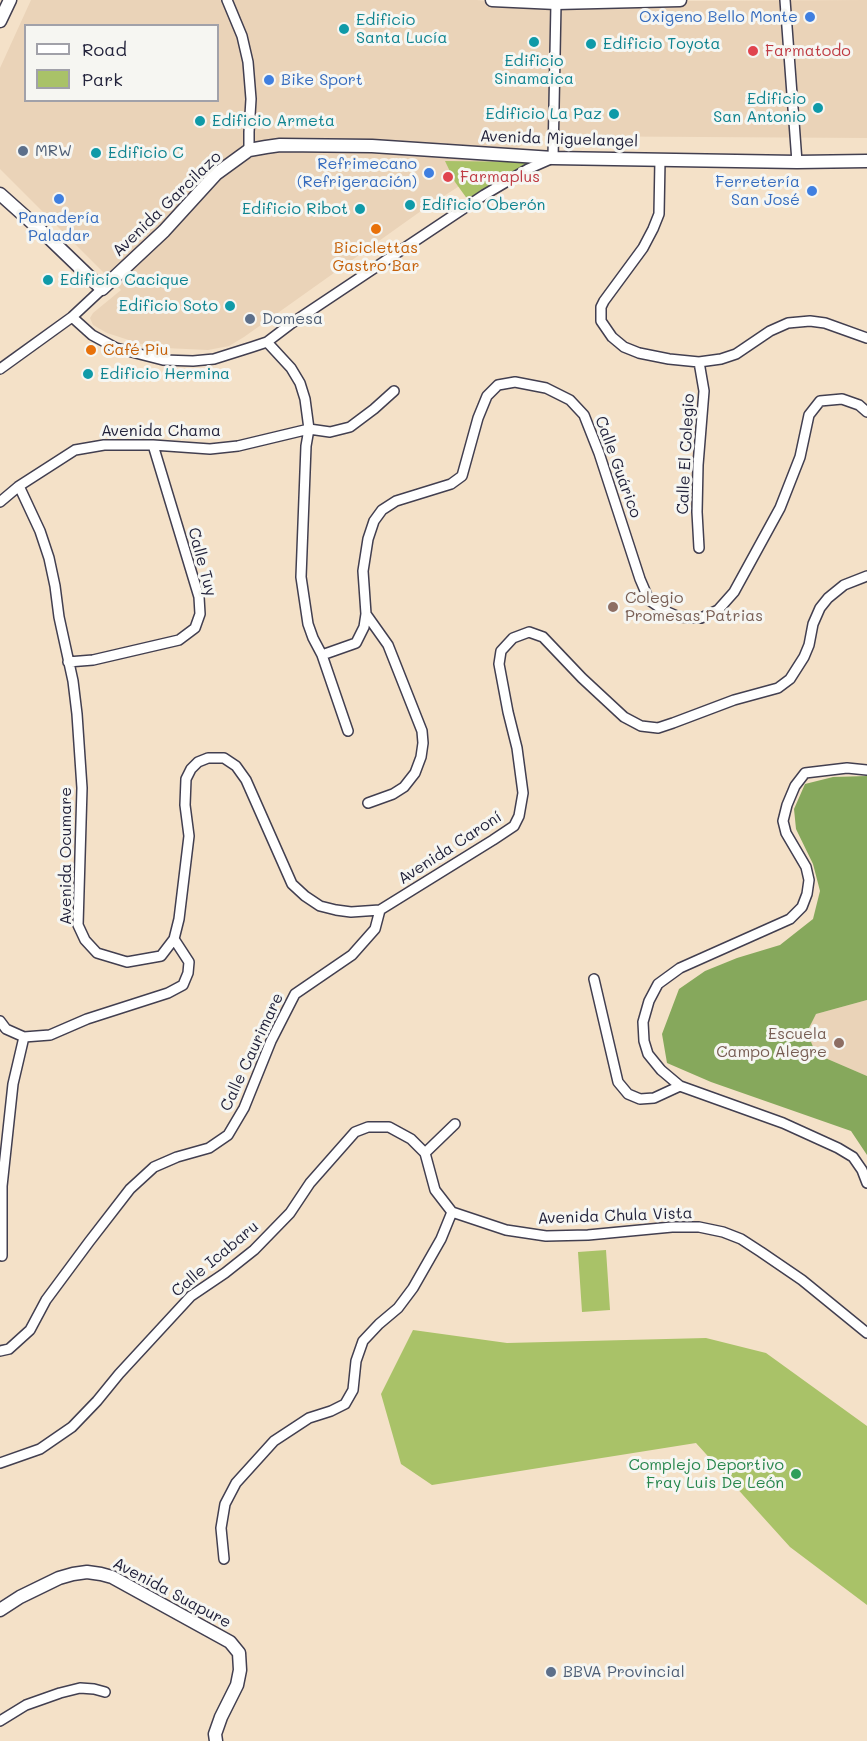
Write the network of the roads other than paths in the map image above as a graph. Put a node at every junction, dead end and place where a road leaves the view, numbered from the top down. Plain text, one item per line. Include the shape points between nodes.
1 (10, 0) edge
2 (227, 0) edge
3 (492, 0) edge
4 (680, 0) edge
5 (785, 0) edge
6 (556, 3) junction
7 (0, 21) edge
8 (249, 150) junction
9 (553, 158) junction
10 (660, 159) junction
11 (867, 161) edge
12 (796, 162) junction
13 (0, 194) edge
14 (102, 289) junction
15 (72, 317) junction
16 (867, 338) edge
17 (267, 342) junction
18 (699, 362) junction
19 (0, 369) edge
20 (394, 391) dead end
21 (867, 412) edge
22 (309, 429) junction
23 (153, 445) junction
24 (19, 486) junction
25 (0, 502) edge
26 (699, 548) dead end
27 (867, 576) edge
28 (366, 614) junction
29 (322, 655) junction
30 (68, 662) junction
31 (348, 731) dead end
32 (867, 770) edge
33 (368, 803) dead end
34 (380, 910) junction
35 (174, 939) junction
36 (594, 979) dead end
37 (0, 1021) edge
38 (24, 1037) junction
39 (680, 1086) junction
40 (455, 1124) dead end
41 (425, 1153) junction
42 (867, 1183) edge
43 (452, 1212) junction
44 (2, 1256) dead end
45 (867, 1333) edge
46 (0, 1352) edge
47 (0, 1463) edge
48 (224, 1559) dead end
49 (0, 1610) edge
50 (105, 1692) dead end
51 (0, 1721) edge
52 (216, 1741) edge

1 - 7 street
2 - 8 street via 248,62
3 - 6 street
4 - 6 street
5 - 12 street
6 - 9 street
8 - 9 street, Avenida Miguelangel via 280,145 372,146
8 - 14 street, Avenida Garcilazo via 216,174 164,231
9 - 10 street, Avenida Miguelangel
9 - 17 street via 484,195
10 - 12 street, Avenida Miguelangel
10 - 18 street via 659,214 643,248 604,300 601,321 612,337 630,350
11 - 12 street, Avenida Miguelangel
13 - 14 street
14 - 15 street
15 - 17 street via 92,336 116,348 163,360 214,359
15 - 19 street
16 - 18 street via 825,323 788,323 736,354
17 - 22 street via 300,383
18 - 26 street, Calle El Colegio via 704,391 698,465
20 - 22 street, Avenida Chama via 350,427 330,432
21 - 28 street, Calle Guárico via 842,399 820,401 809,415 800,457 780,508 734,592 710,614 701,618 679,617 649,600 584,415 570,400 546,388 515,382 498,385 487,396 478,418 462,476 451,484 396,501 374,521 363,571
22 - 23 street, Avenida Chama via 210,449
22 - 29 street via 301,577 308,624
23 - 24 street, Avenida Chama via 104,445 75,450
23 - 30 street, Calle Tuy via 199,597 200,614 195,628 179,640
24 - 25 street, Avenida Chama
24 - 30 street, Avenida Ocumare via 49,558
27 - 34 street, Avenida Caroní via 844,585 820,608 804,657 790,679 778,688 658,728 640,726 624,717 543,637 529,632 513,638 501,651 499,664 519,759 523,792 519,816 514,826
28 - 29 street, Calle Guárico via 356,643
28 - 33 street via 388,645 423,742 415,773 404,787
29 - 31 street
30 - 35 street, Avenida Ocumare via 77,714 82,788 78,925 97,953 127,962 161,956
32 - 39 street via 805,773 795,786 783,821 809,880 802,907 790,919 680,968 658,984 643,1022 644,1041 648,1054
34 - 35 street, Avenida Caroní via 336,910 304,896 292,884 246,780 224,758 208,758 198,762 186,779 189,836
34 - 46 street, Calle Caurimare via 375,929 352,955 295,994 228,1135 209,1148 154,1167 130,1189 46,1300 30,1329 9,1349
35 - 38 street via 189,962 183,985 50,1035
36 - 39 street via 618,1082 628,1094 640,1099 654,1098
37 - 38 street via 6,1029
38 - 44 street via 13,1084 2,1186
39 - 42 street via 783,1123 838,1148 853,1157
40 - 41 street
41 - 43 street via 435,1190
41 - 47 street, Calle Icabaru via 411,1139 389,1127 368,1127 355,1132 310,1183 290,1213 254,1250 191,1296 72,1427 40,1449
43 - 45 street, Avenida Chula Vista via 506,1230 546,1236 672,1227 723,1232 741,1239 786,1269
43 - 48 street via 413,1288 363,1341 353,1390 345,1404 309,1418 274,1441 236,1484 225,1504 221,1528
49 - 52 street, Avenida Suapure via 59,1578 87,1572 112,1577 230,1642 239,1653 240,1670 215,1734
50 - 51 street via 80,1688 60,1693 26,1705

